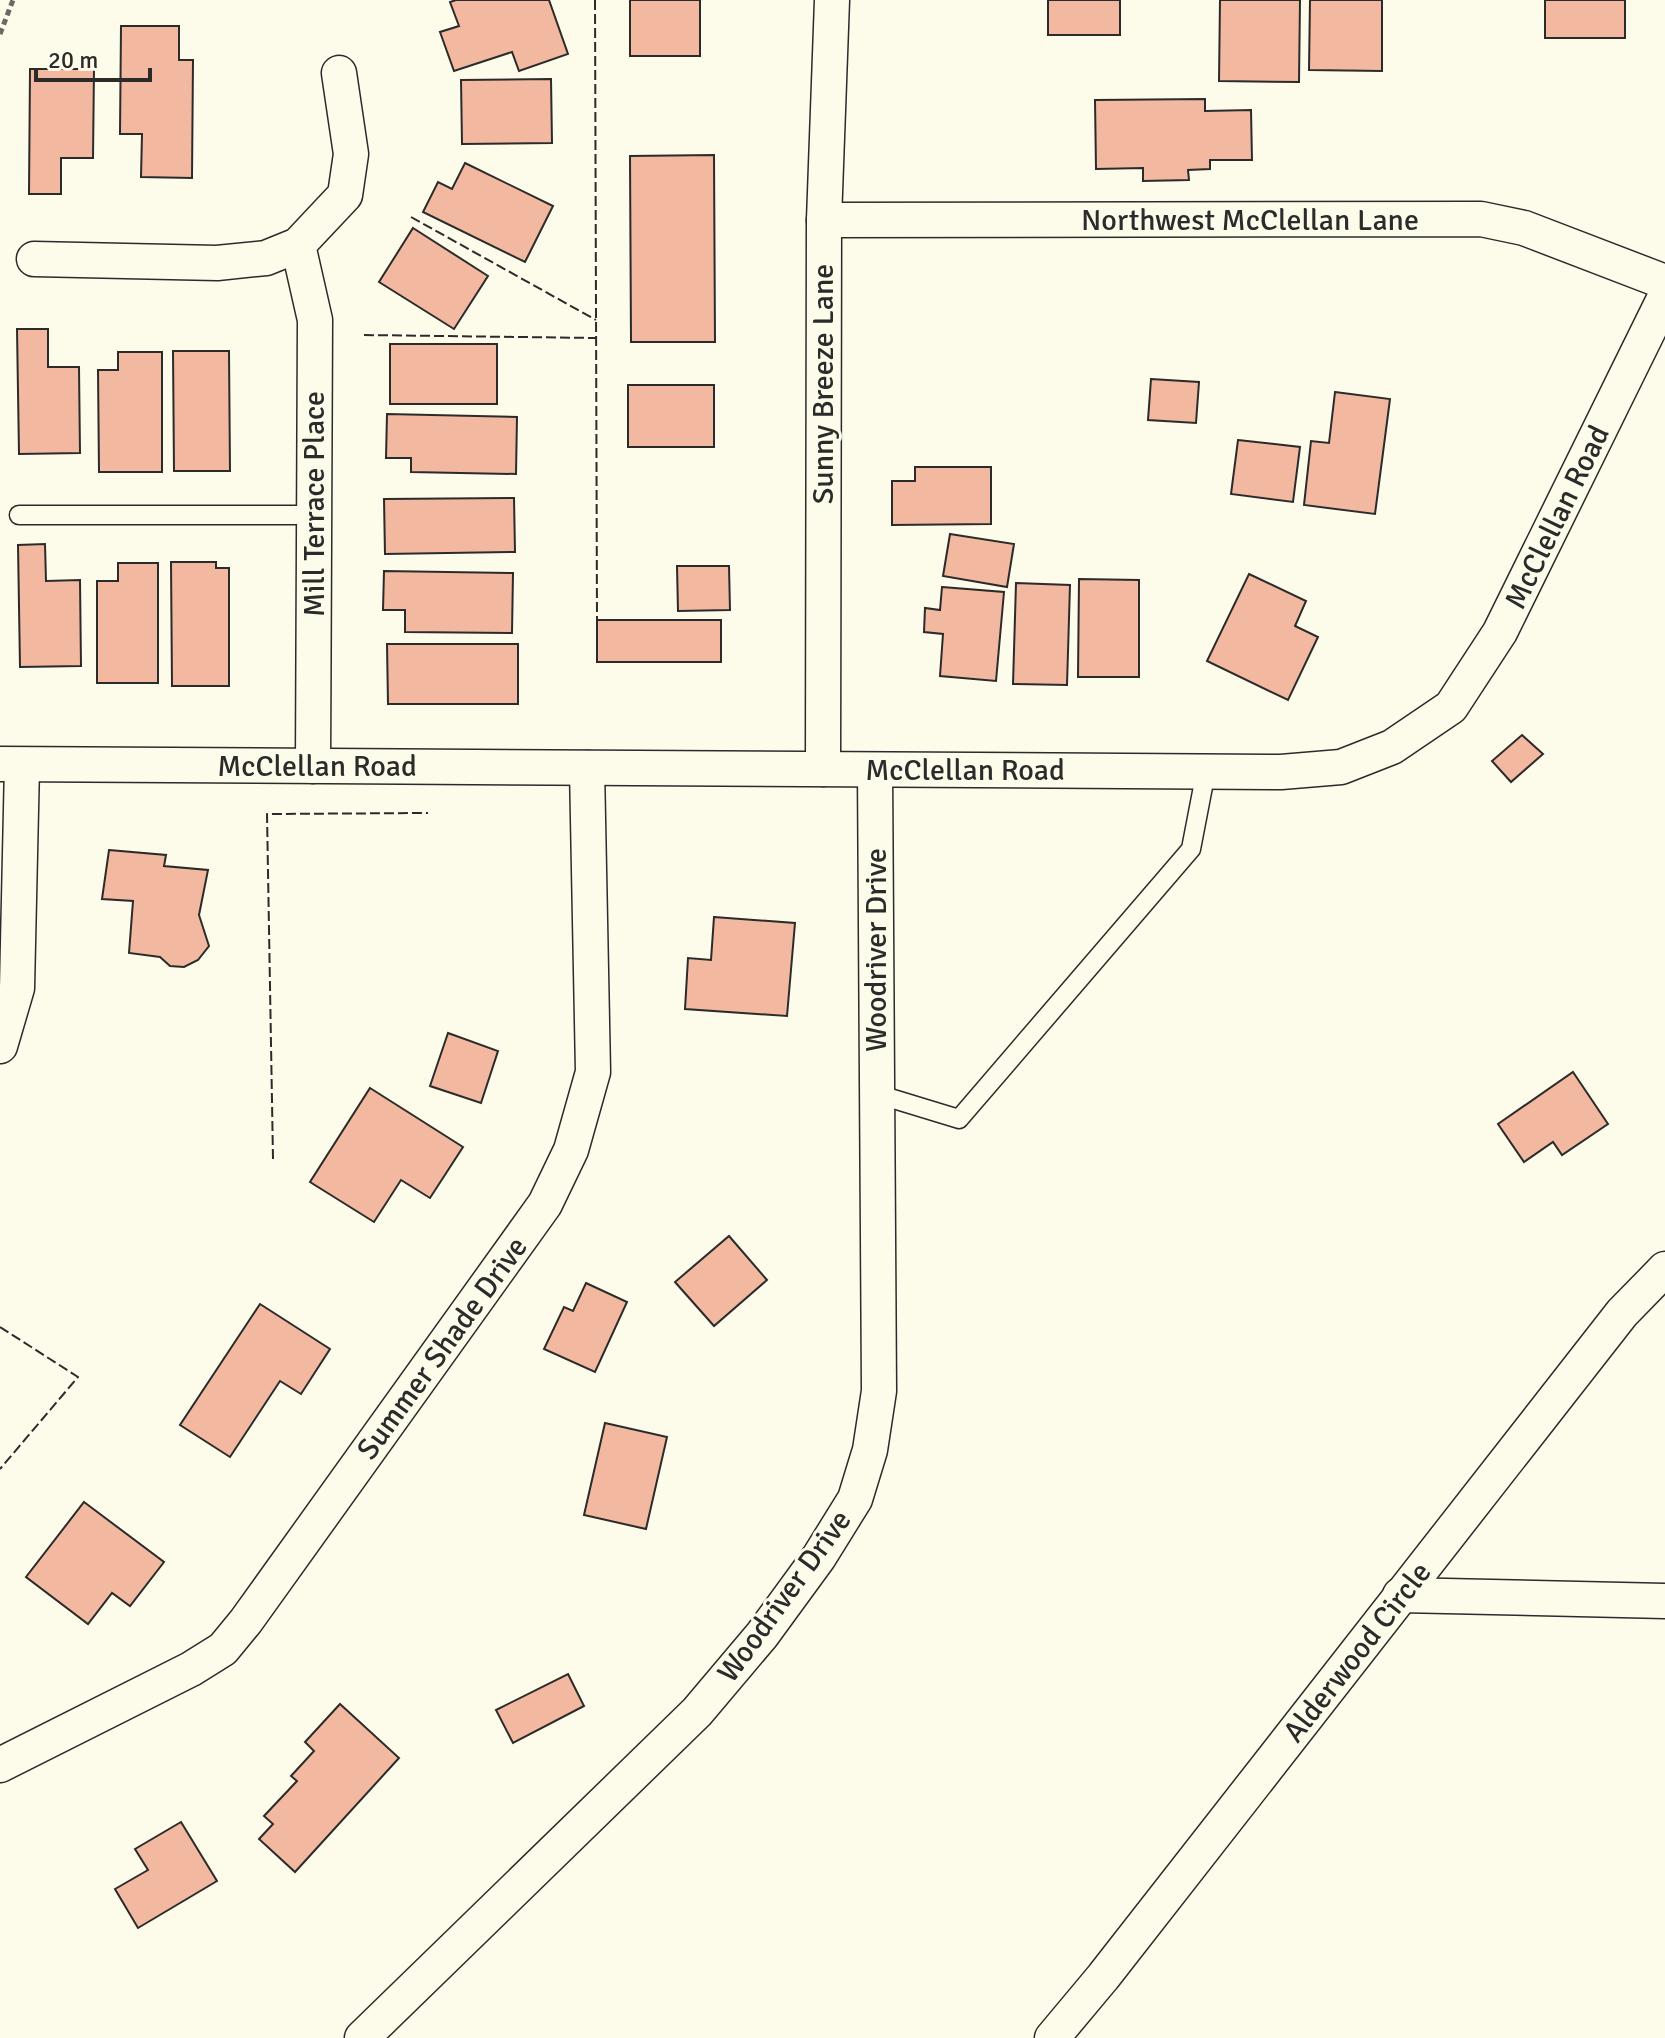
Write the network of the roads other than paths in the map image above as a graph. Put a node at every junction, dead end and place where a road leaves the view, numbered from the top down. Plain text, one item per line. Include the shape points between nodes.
1 (832, 0) edge
2 (339, 73) dead end
3 (824, 220) junction
4 (298, 245) junction
5 (34, 259) dead end
6 (1665, 282) edge
7 (1665, 297) edge
8 (19, 515) dead end
9 (313, 515) junction
10 (11, 764) edge
11 (313, 766) junction
12 (587, 768) junction
13 (823, 769) junction
14 (875, 770) junction
15 (1206, 771) junction
16 (0, 1046) edge
17 (877, 1094) junction
18 (1665, 1269) edge
19 (1400, 1595) junction
20 (1665, 1601) edge
21 (0, 1765) edge
22 (362, 2038) edge
23 (1052, 2038) edge

1 - 3 street, Sunny Breeze Lane
2 - 4 street via 351,154 345,195
3 - 6 street, Northwest McClellan Lane via 1481,219 1524,228
3 - 13 street, Sunny Breeze Lane
4 - 5 street via 266,258 217,263
4 - 9 street, Mill Terrace Place via 315,320
7 - 15 street, McClellan Road via 1500,632 1451,707 1392,747 1341,767
8 - 9 lane
9 - 11 street, Mill Terrace Place
10 - 11 street, McClellan Road
10 - 16 street via 17,988
11 - 12 street, McClellan Road
12 - 13 street, McClellan Road
12 - 21 street, Summer Shade Drive via 593,1072 571,1150 545,1204 223,1649
13 - 14 street, McClellan Road
14 - 15 street, McClellan Road
14 - 17 street, Woodriver Drive
15 - 17 lane via 1191,849 959,1119
17 - 22 street, Woodriver Drive via 879,1391 870,1450 855,1499 762,1635 697,1712
18 - 19 street, Alderwood Circle via 1622,1313
19 - 20 street
19 - 23 street, Alderwood Circle

